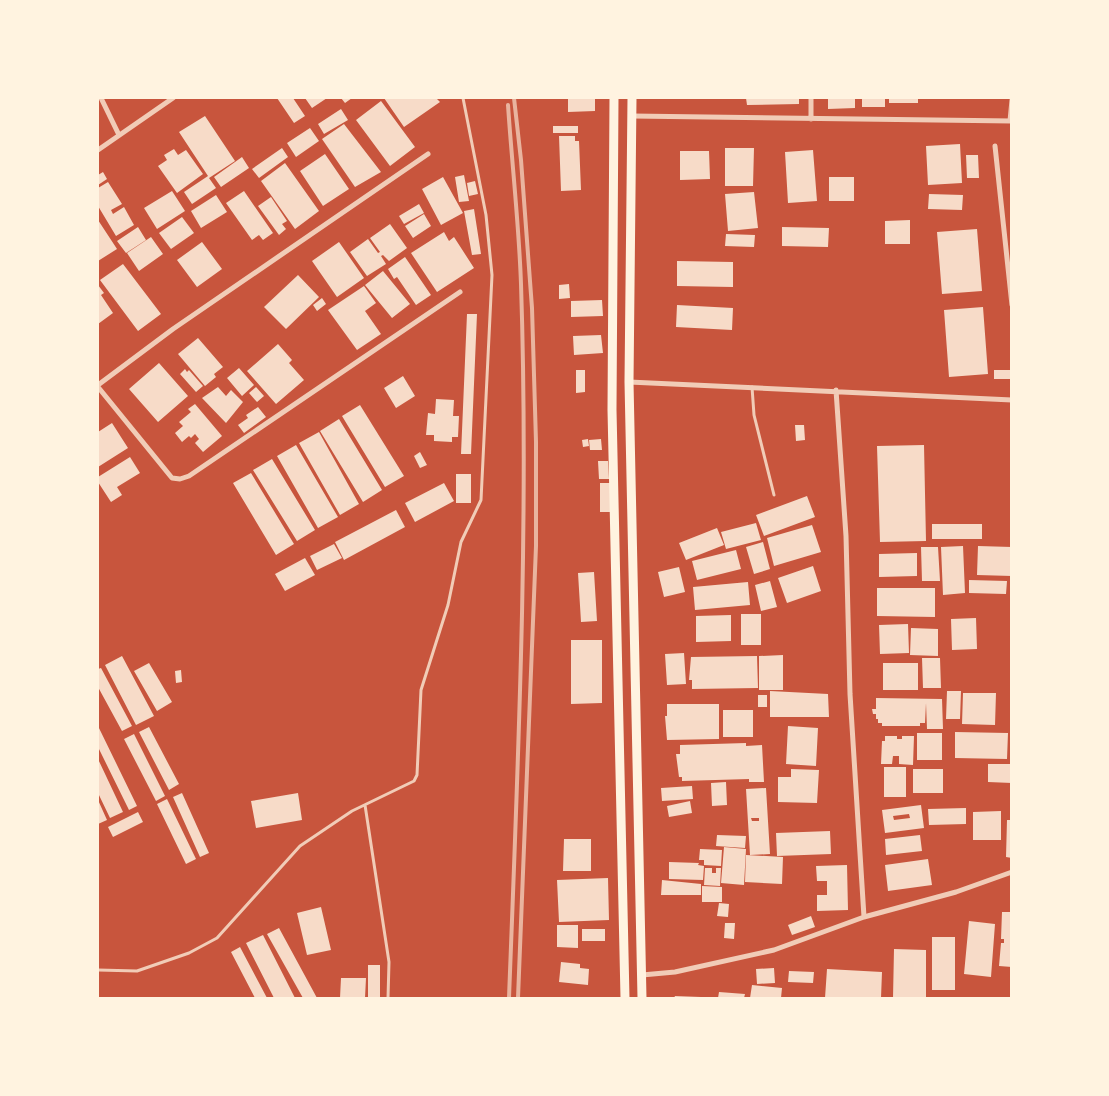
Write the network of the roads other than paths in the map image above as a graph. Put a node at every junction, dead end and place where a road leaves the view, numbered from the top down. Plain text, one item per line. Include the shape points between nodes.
1 (102, 98) edge
2 (173, 98) edge
3 (463, 98) edge
4 (614, 98) edge
5 (632, 98) edge
6 (811, 98) edge
7 (1012, 100) edge
8 (632, 116) junction
9 (811, 119) junction
10 (1011, 121) edge
11 (119, 135) junction
12 (996, 146) dead end
13 (98, 150) edge
14 (428, 154) dead end
15 (1010, 270) edge
16 (460, 292) dead end
17 (1012, 305) edge
18 (629, 382) junction
19 (98, 386) edge
20 (752, 387) junction
21 (836, 390) junction
22 (1012, 400) edge
23 (774, 495) dead end
24 (365, 805) junction
25 (1012, 872) edge
26 (641, 909) junction
27 (624, 910) junction
28 (864, 917) junction
29 (98, 970) edge
30 (642, 976) junction
31 (388, 998) edge
32 (625, 998) edge
33 (642, 998) edge

1 - 11 street
2 - 11 street
3 - 24 lane via 486,215 492,275 481,500 460,542 448,605 421,690 417,775 414,782
4 - 27 main road via 612,410
5 - 8 main road
6 - 9 street
7 - 10 street
8 - 9 street
8 - 18 main road
9 - 10 street
11 - 13 street
12 - 15 street
14 - 19 street via 173,329
15 - 17 street
16 - 19 street via 189,476 180,479 172,478
18 - 20 street
18 - 26 main road
20 - 21 street
20 - 23 lane via 754,415
21 - 22 street
21 - 28 street
24 - 29 lane via 300,846 217,938 189,953 137,971
24 - 31 lane via 389,962
25 - 28 street via 956,892
26 - 27 main road
26 - 30 main road
27 - 32 main road
28 - 30 street via 774,950
30 - 33 main road

